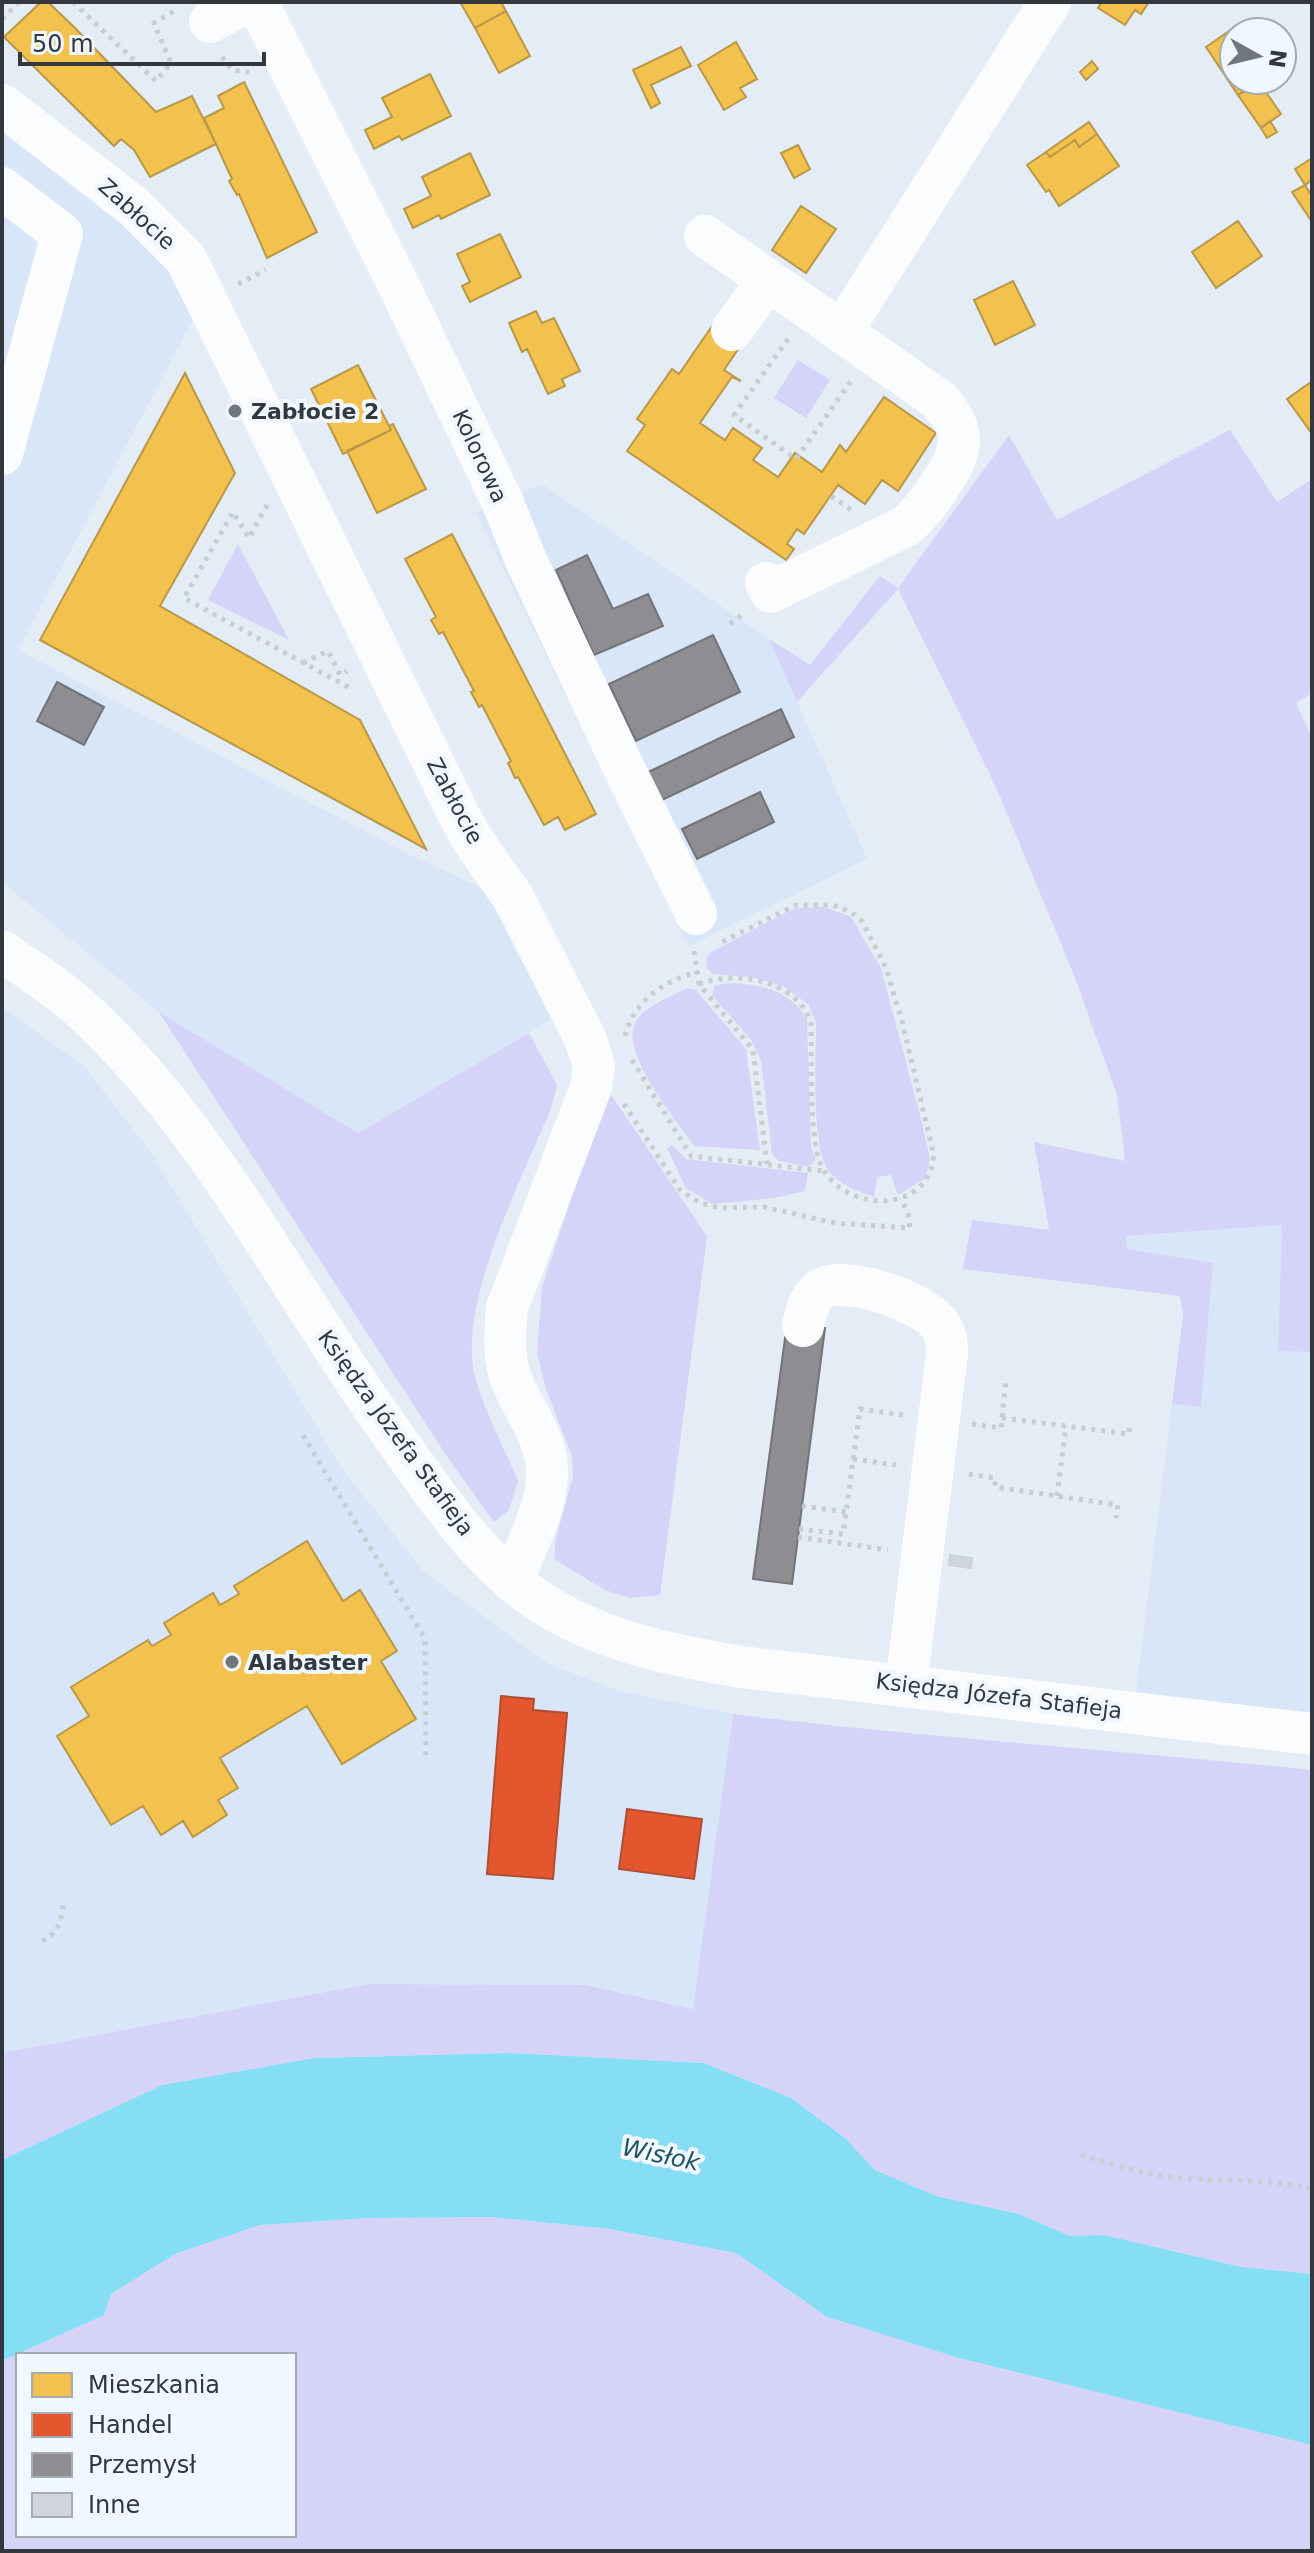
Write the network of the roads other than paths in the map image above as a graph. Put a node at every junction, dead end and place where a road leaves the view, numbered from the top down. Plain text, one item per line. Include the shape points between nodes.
1 (247, 2) edge
2 (257, 2) edge
3 (1050, 2) edge
4 (192, 16) road end
5 (2, 105) edge
6 (2, 188) edge
7 (705, 236) dead end
8 (768, 280) junction
9 (732, 330) dead end
10 (841, 331) junction
11 (2, 454) edge
12 (766, 583) dead end
13 (704, 940) road end
14 (2, 951) edge
15 (803, 1326) dead end
16 (512, 1581) junction
17 (906, 1686) junction
18 (1312, 1734) edge

1 - 4 street
2 - 13 street, Kolorowa via 503,503
3 - 10 street
5 - 16 street, Zabłocie via 133,206 186,259 461,819 513,897 586,1040 594,1066 591,1087 507,1308 504,1343 510,1375 541,1437 547,1468 545,1494
6 - 11 street via 62,234
7 - 8 street
8 - 9 street
8 - 10 street
10 - 12 street via 952,414 959,429 956,460 906,526 771,592
14 - 16 street, Księdza Józefa Stafieja via 79,1007 170,1105 363,1395 455,1522
15 - 17 street via 813,1296 835,1285 912,1302 942,1326 946,1337
16 - 17 street, Księdza Józefa Stafieja via 578,1622 625,1642 741,1667
17 - 18 street, Księdza Józefa Stafieja

